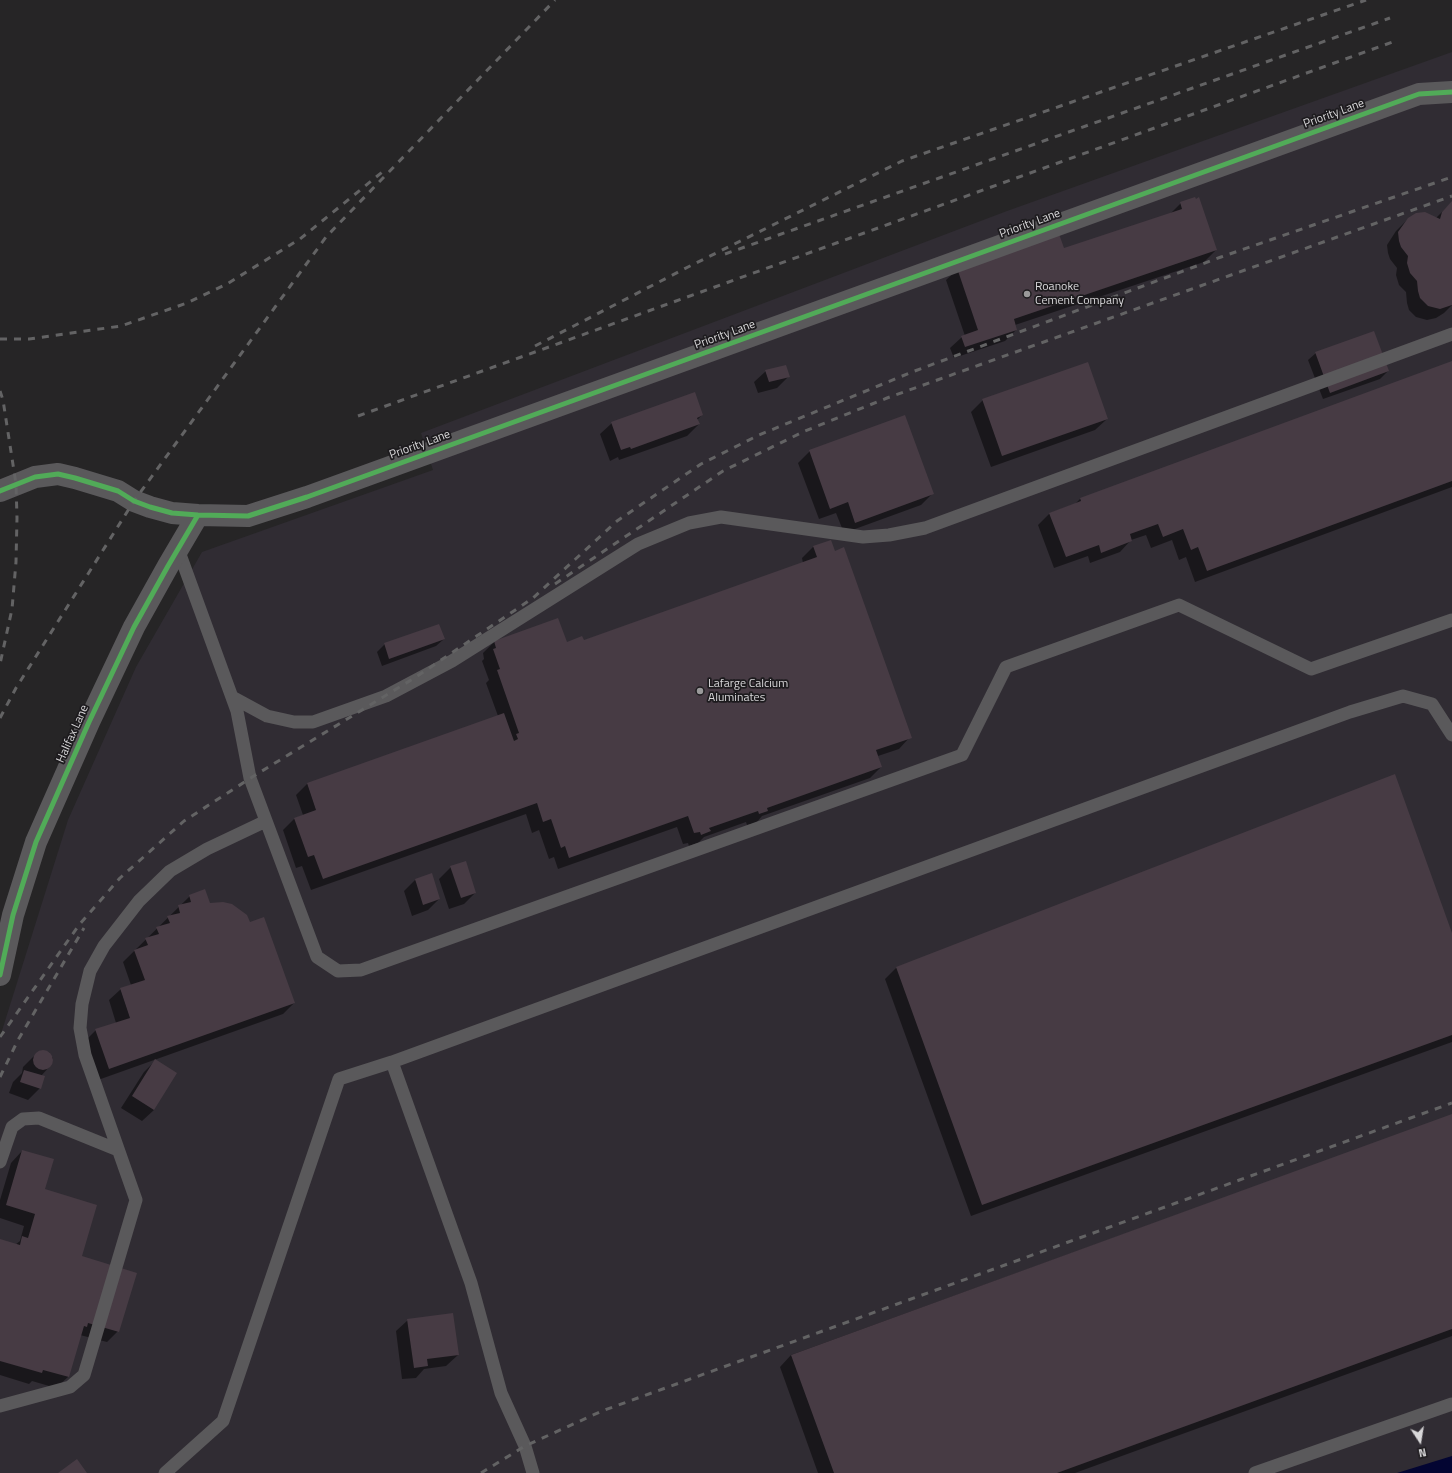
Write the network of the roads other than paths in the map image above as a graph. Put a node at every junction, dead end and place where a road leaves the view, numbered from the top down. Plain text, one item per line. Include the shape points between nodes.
1 (1452, 92) edge
2 (1452, 334) edge
3 (0, 491) edge
4 (198, 515) junction
5 (178, 548) junction
6 (1452, 620) edge
7 (232, 697) junction
8 (1452, 735) edge
9 (266, 822) junction
10 (0, 975) edge
11 (392, 1062) junction
12 (118, 1150) junction
13 (0, 1162) edge
14 (1452, 1404) edge
15 (0, 1406) edge
16 (165, 1473) edge
17 (533, 1473) edge
18 (1255, 1473) edge

1 - 4 street, Priority Lane via 1419,94 307,497 248,516
2 - 7 lane via 925,528 863,537 721,517 689,523 638,544 452,661 386,696 313,722 294,722 268,716
3 - 4 street, Priority Lane via 35,477 58,474 118,491 134,501 158,509
4 - 5 street, Halifax Lane
5 - 7 lane
5 - 10 street, Halifax Lane via 125,647 36,842 13,915
6 - 9 lane via 1311,669 1179,605 1006,667 962,755 361,970 338,971 317,956
7 - 9 lane via 250,778
8 - 11 lane via 1432,704 1403,696 1350,712
9 - 12 lane via 207,849 170,871 135,907 104,946 90,971 82,1004 80,1028 85,1055
11 - 16 lane via 339,1079 224,1421
11 - 17 lane via 471,1282 501,1393 525,1446
12 - 13 lane via 39,1118 23,1119 12,1127
12 - 15 lane via 136,1200 84,1375 70,1387
14 - 18 lane

